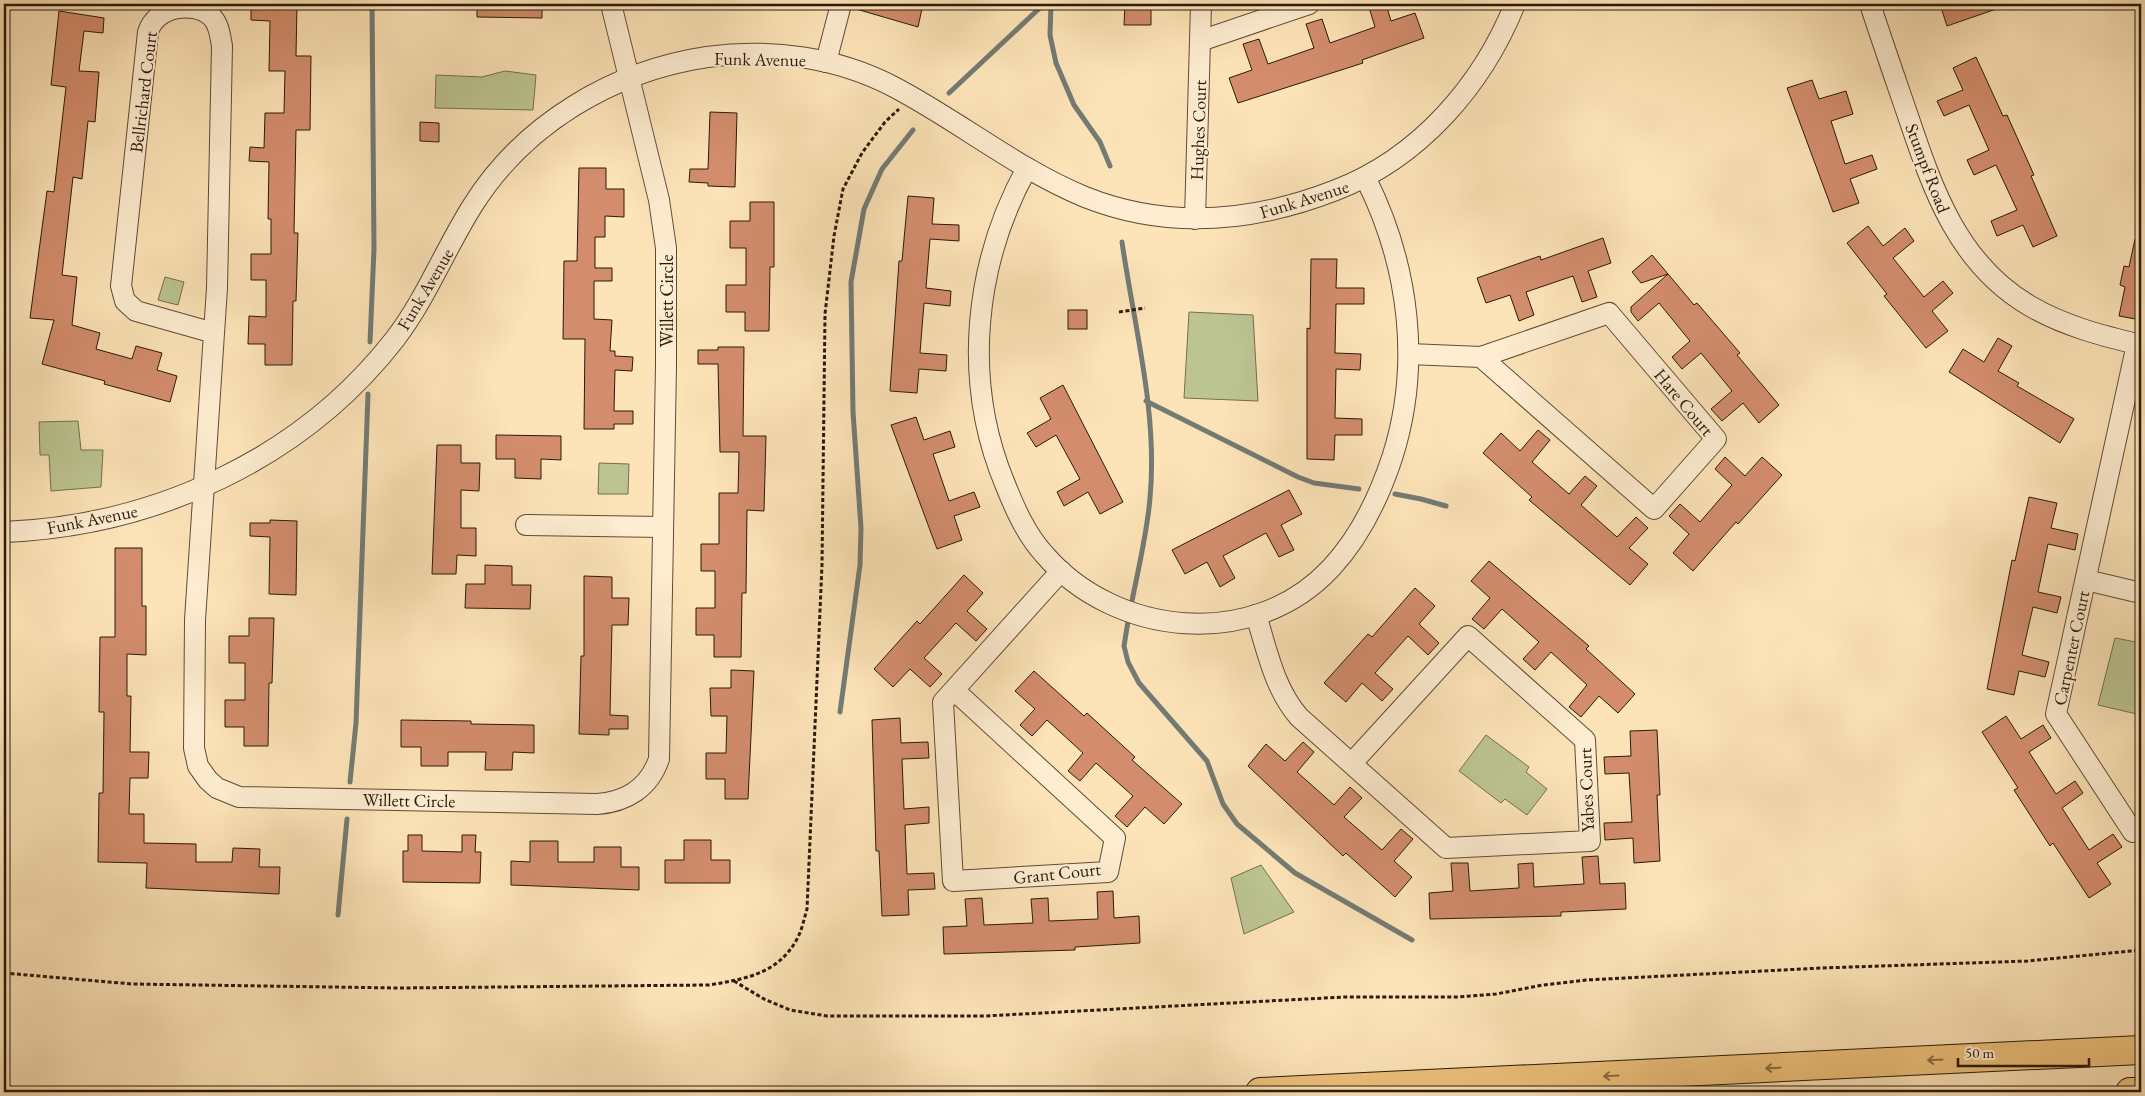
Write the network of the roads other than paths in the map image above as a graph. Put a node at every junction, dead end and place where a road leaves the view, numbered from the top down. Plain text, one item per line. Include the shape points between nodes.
1 (611, 4) edge
2 (841, 4) edge
3 (1201, 4) edge
4 (1309, 4) edge
5 (1515, 4) edge
6 (1870, 4) edge
7 (1200, 41) junction
8 (826, 62) junction
9 (629, 78) junction
10 (1027, 168) junction
11 (1366, 179) junction
12 (1196, 219) junction
13 (214, 333) junction
14 (2139, 344) edge
15 (1410, 354) junction
16 (1482, 357) junction
17 (204, 488) junction
18 (526, 525) dead end
19 (663, 527) junction
20 (4, 532) edge
21 (1061, 571) junction
22 (2086, 580) junction
23 (2141, 593) edge
24 (1256, 615) junction
25 (954, 690) junction
26 (1352, 763) junction
27 (2141, 826) edge
28 (2141, 1050) edge
29 (1260, 1092) edge
30 (2130, 1092) edge
31 (2141, 1092) edge

1 - 9 street, Willett Circle
2 - 8 street
3 - 7 street, Hughes Court
4 - 7 street
5 - 11 street, Funk Avenue via 1494,50 1457,103 1415,142
6 - 14 street, Stumpf Road via 1934,191 1967,248 2001,285 2030,306 2076,327
7 - 12 street, Hughes Court
8 - 9 street, Funk Avenue via 797,56 731,55 679,63
8 - 10 street, Funk Avenue via 872,77 912,97
9 - 17 street, Funk Avenue via 574,105 514,153 475,202 414,312 356,384 273,450
9 - 19 street, Willett Circle via 659,200 666,248
10 - 12 street, Funk Avenue via 1066,189 1103,203 1156,215
10 - 21 street via 1000,228 985,284 978,343 980,378 990,442 1011,498 1031,537
11 - 12 street, Funk Avenue via 1275,210 1223,219
11 - 15 street via 1397,259
13 - 13 street, Bellrichard Court via 136,311 125,301 122,291 148,32 159,15 178,8 197,8 212,16 222,46
13 - 17 street, Bellrichard Court
14 - 22 street, Carpenter Court
15 - 16 street, Hare Court
15 - 24 street via 1406,396 1396,444 1381,485 1360,527 1338,559 1319,579 1291,599
16 - 16 street, Hare Court via 1654,508 1716,439 1609,313
17 - 19 street, Willett Circle via 195,620 194,748 198,766 208,780 217,788 239,797 597,804 611,803 633,794 651,777 659,760
17 - 20 street, Funk Avenue via 126,514 61,527
18 - 19 street
21 - 24 street via 1111,604 1158,621 1205,624
21 - 25 street, Grant Court
22 - 23 street, Carpenter Court
22 - 27 street, Carpenter Court via 2056,714 2132,832
24 - 26 street, Yabes Court via 1279,685 1289,705
25 - 25 street, Grant Court via 943,702 953,881 1108,872 1115,838
26 - 26 street, Yabes Court via 1446,848 1590,840 1585,740 1468,636
28 -> 29 highway
30 - 31 highway

